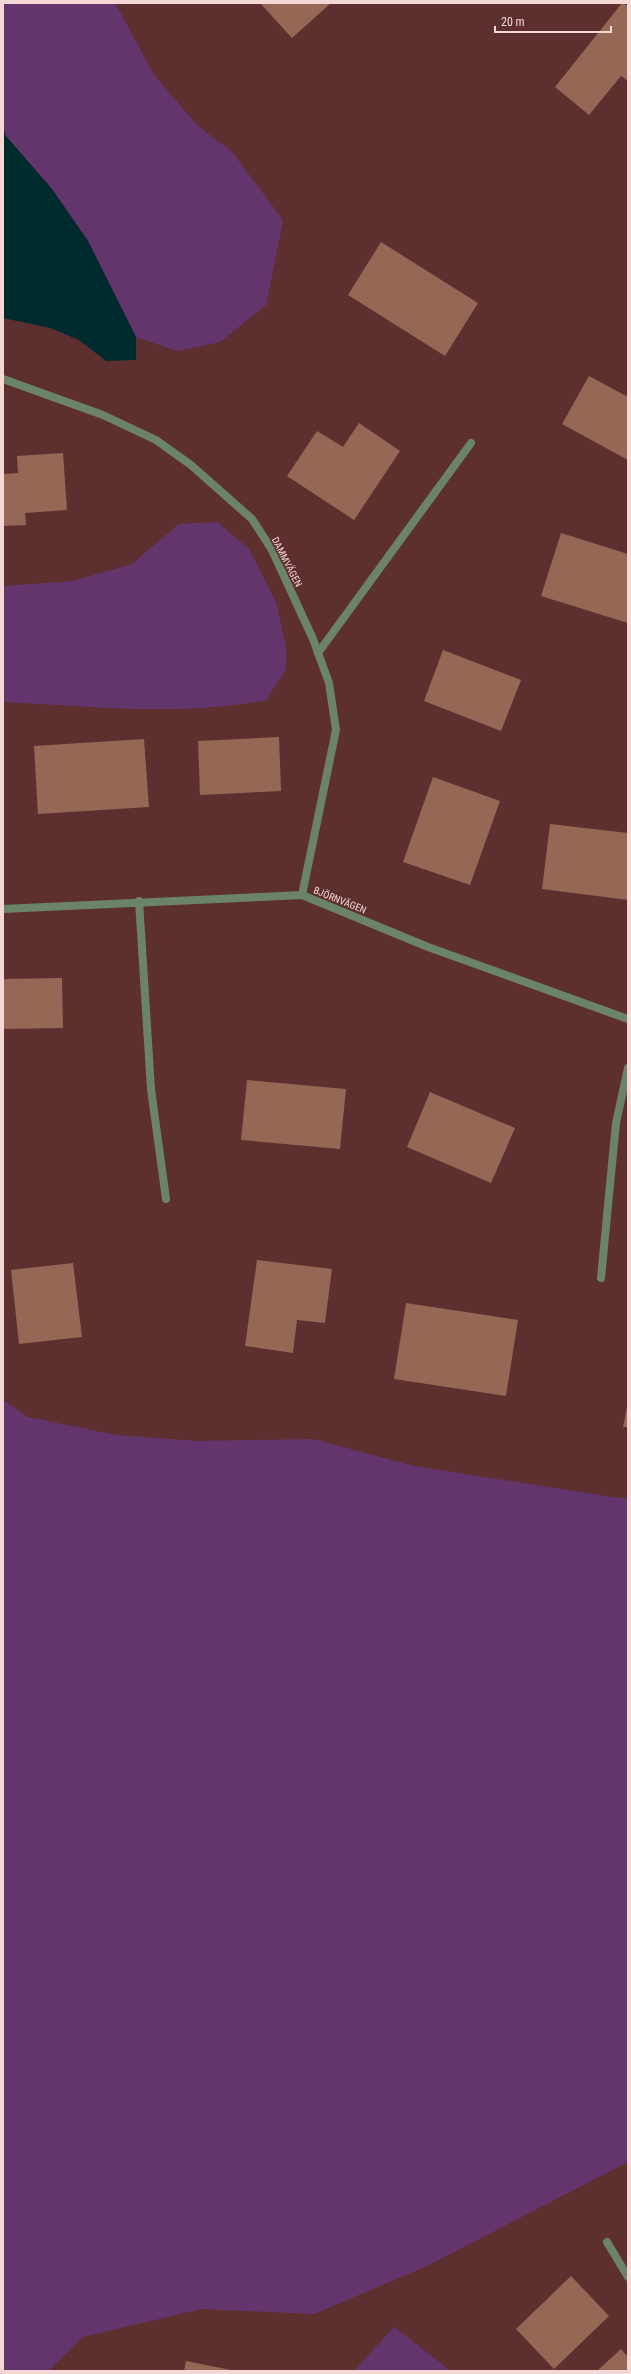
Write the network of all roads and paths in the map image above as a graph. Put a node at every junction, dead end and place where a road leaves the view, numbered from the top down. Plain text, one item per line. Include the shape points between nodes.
1 (3, 379) edge
2 (471, 443) dead end
3 (318, 653) junction
4 (302, 895) junction
5 (139, 902) junction
6 (3, 909) edge
7 (628, 1018) edge
8 (628, 1068) edge
9 (166, 1199) dead end
10 (601, 1278) dead end
11 (607, 2242) dead end
12 (628, 2277) edge

1 - 3 street, DAMMVÄGEN via 103,415 156,440 191,465 252,519 272,550
2 - 3 street
3 - 4 street, DAMMVÄGEN via 329,683 336,730
4 - 5 street, BJÖRNVÄGEN
4 - 7 street, BJÖRNVÄGEN via 428,947
5 - 6 street, BJÖRNVÄGEN
5 - 9 street via 150,1089
8 - 10 street via 616,1123
11 - 12 street

